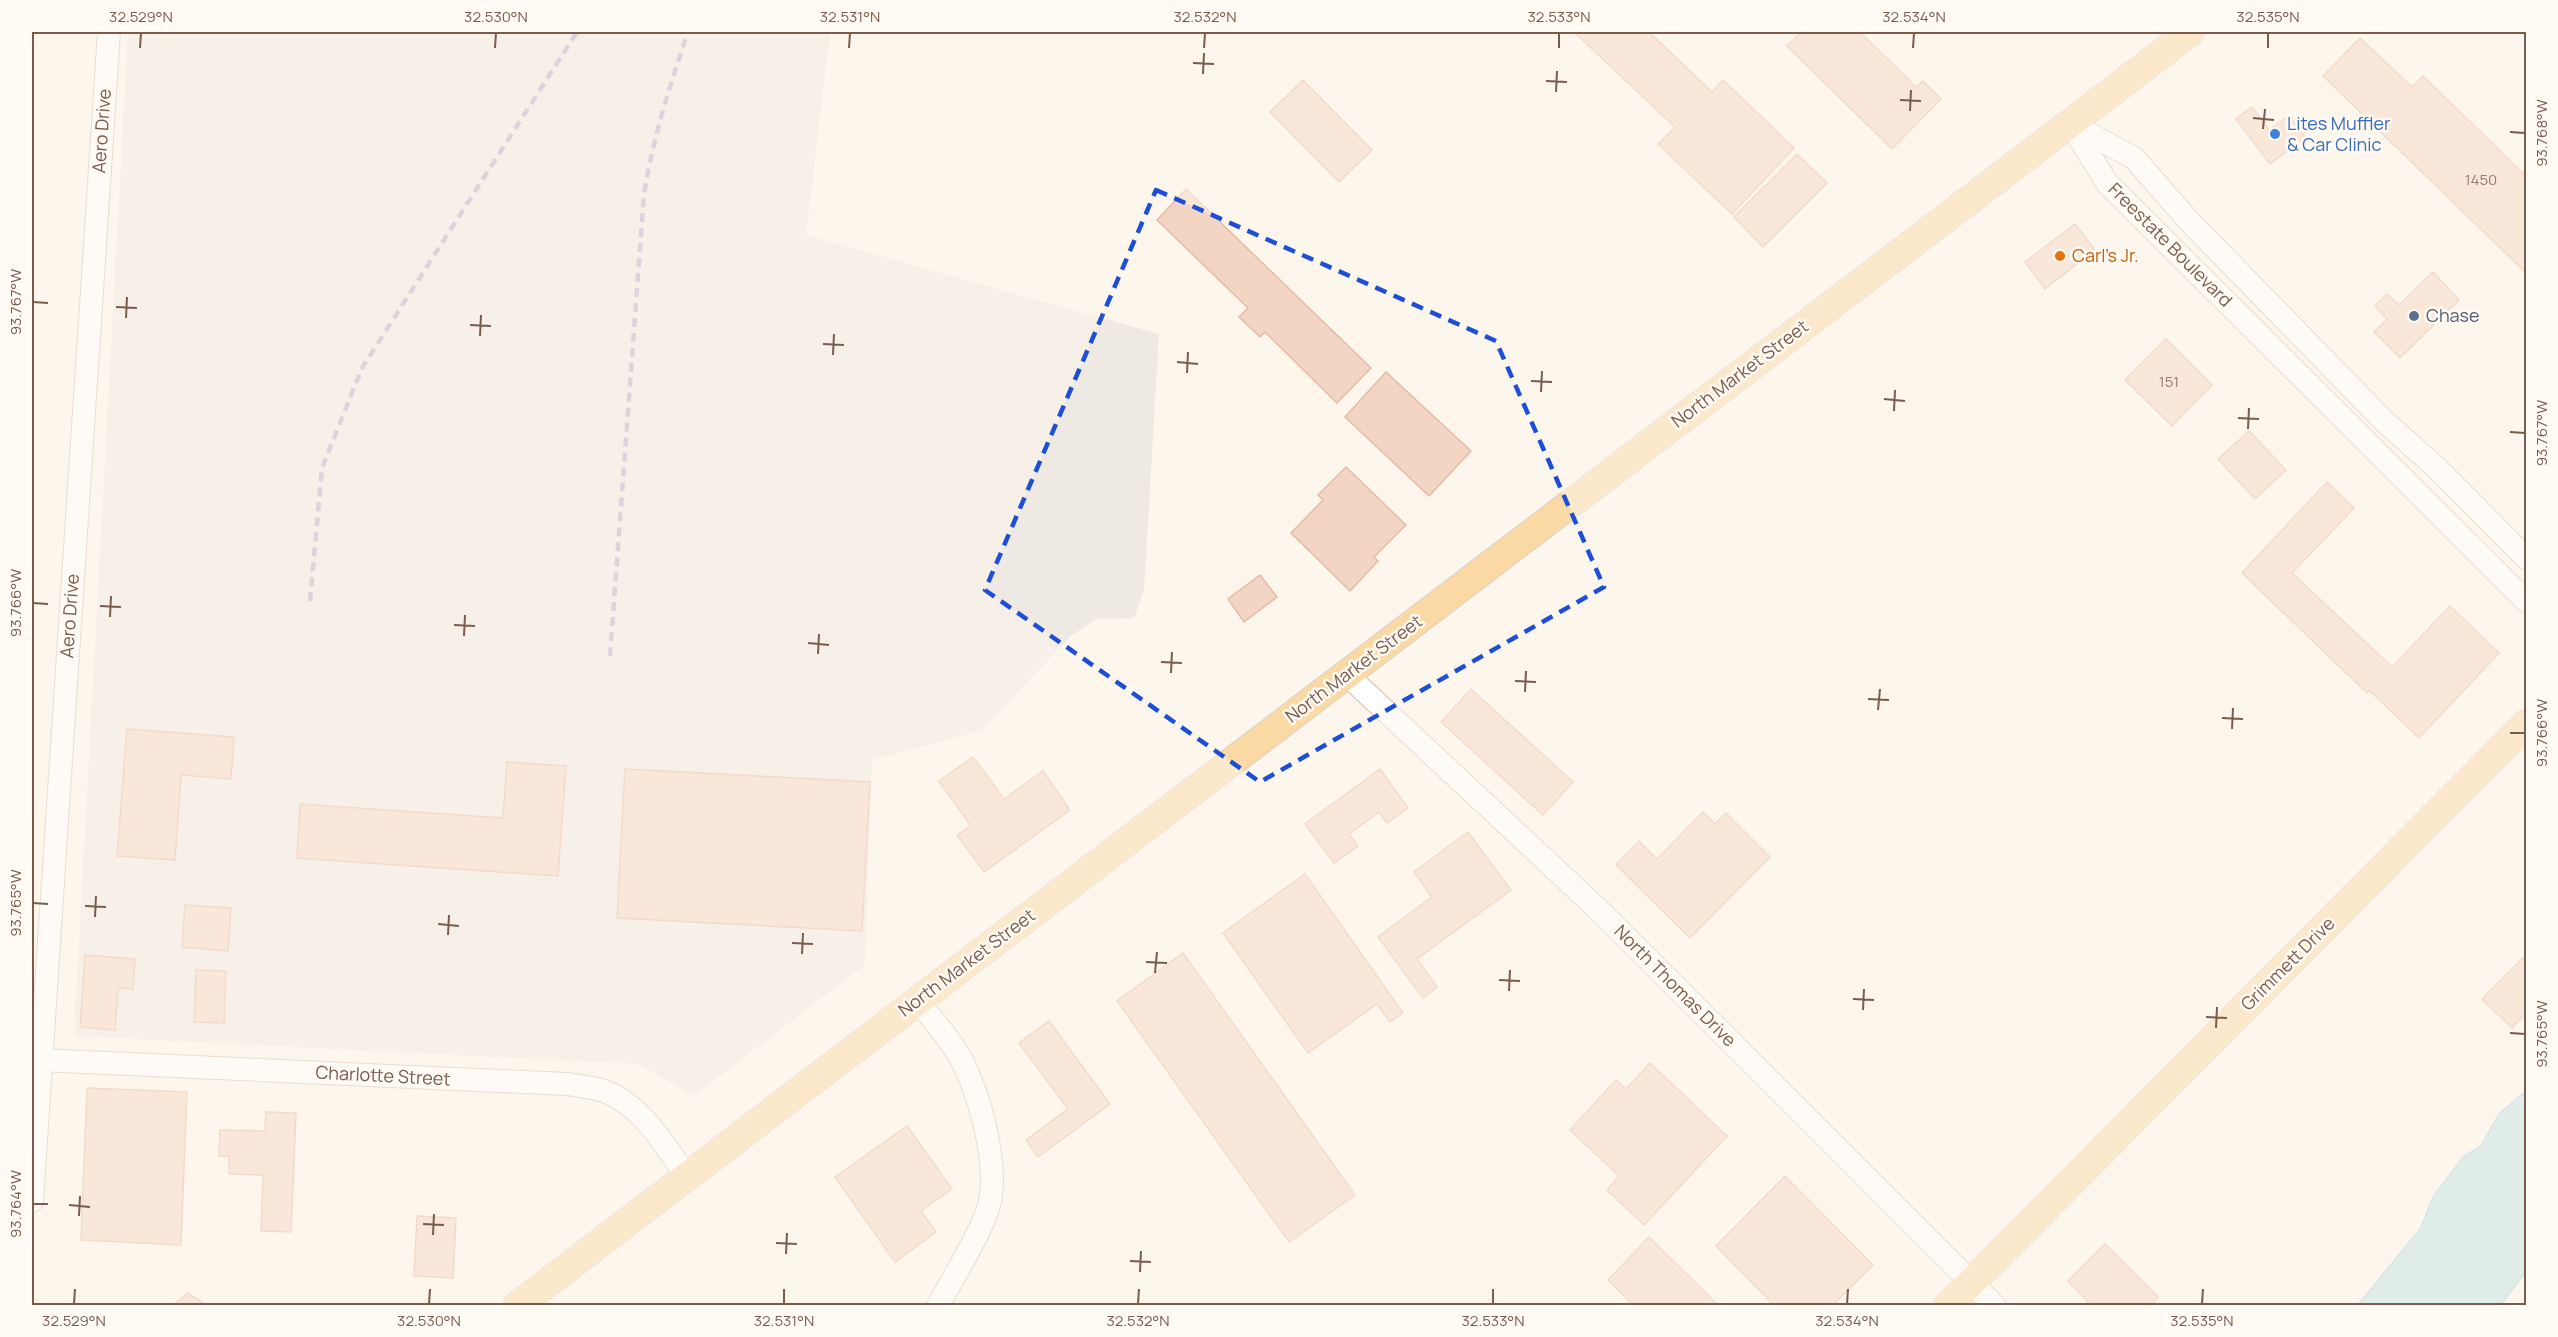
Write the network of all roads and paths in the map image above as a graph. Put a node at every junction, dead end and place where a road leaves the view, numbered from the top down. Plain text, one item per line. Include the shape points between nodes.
1 (109, 32) edge
2 (2190, 32) edge
3 (2070, 123) junction
4 (2526, 558) edge
5 (2526, 601) edge
6 (1347, 675) junction
7 (2526, 724) edge
8 (918, 1001) junction
9 (40, 1060) junction
10 (687, 1177) junction
11 (32, 1201) edge
12 (1971, 1282) junction
13 (517, 1305) edge
14 (938, 1305) edge
15 (1948, 1305) edge
16 (1995, 1305) edge

1 - 9 street, Aero Drive
2 - 3 main road, North Market Street
3 - 4 street, Freestate Boulevard via 2134,158 2188,220 2384,421
3 - 5 street, Freestate Boulevard via 2107,183
3 - 6 main road, North Market Street
6 - 8 main road, North Market Street
6 - 12 street, North Thomas Drive via 1600,911
7 - 12 main road, Grimmett Drive
8 - 10 main road, North Market Street
8 - 14 street via 957,1053 969,1079 992,1174 988,1210
9 - 10 street, Charlotte Street via 567,1084 603,1090 639,1114
9 - 11 street, Aero Drive
10 - 13 main road, North Market Street
12 - 15 main road, Grimmett Drive
12 - 16 street, North Thomas Drive

